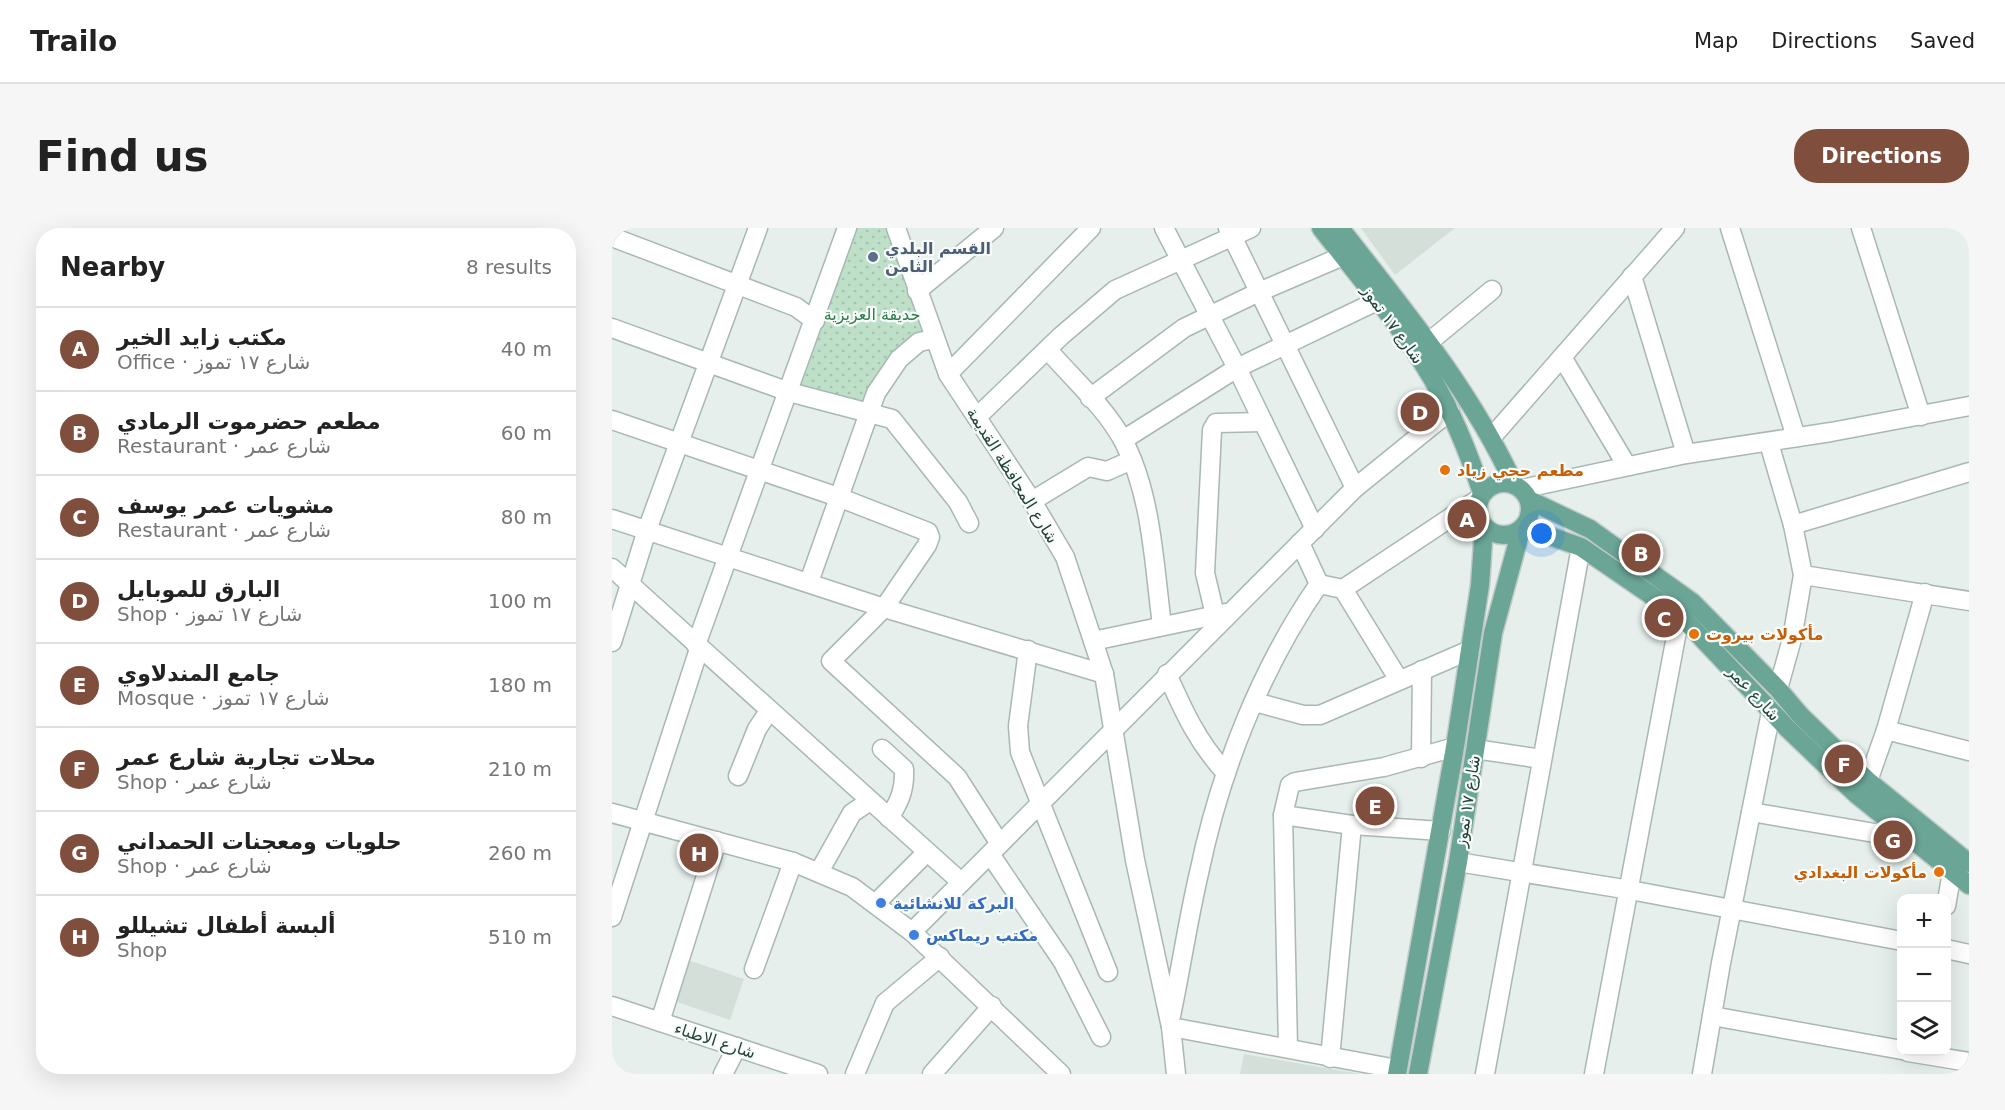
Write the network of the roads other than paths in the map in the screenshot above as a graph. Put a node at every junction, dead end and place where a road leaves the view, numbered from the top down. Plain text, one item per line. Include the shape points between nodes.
1 (758, 228) edge
2 (847, 228) edge
3 (896, 228) edge
4 (994, 228) edge
5 (1091, 228) edge
6 (1164, 228) edge
7 (1251, 228) edge
8 (1320, 228) edge
9 (1340, 228) edge
10 (1675, 228) edge
11 (1730, 228) edge
12 (1861, 228) edge
13 (1230, 232) edge
14 (972, 235) edge
15 (615, 239) edge
16 (1342, 256) junction
17 (1180, 258) junction
18 (1632, 276) junction
19 (737, 284) junction
20 (1492, 290) dead end
21 (917, 291) junction
22 (1260, 291) junction
23 (1377, 301) junction
24 (1209, 315) junction
25 (815, 321) junction
26 (612, 328) edge
27 (934, 339) junction
28 (1429, 342) junction
29 (1285, 344) junction
30 (1048, 350) junction
31 (1562, 357) junction
32 (708, 363) junction
33 (1237, 368) junction
34 (948, 374) junction
35 (789, 392) junction
36 (1090, 398) junction
37 (1969, 406) edge
38 (1450, 411) junction
39 (868, 412) junction
40 (1921, 416) junction
41 (977, 417) junction
42 (612, 420) edge
43 (1263, 422) junction
44 (1796, 437) junction
45 (1491, 438) junction
46 (1123, 440) junction
47 (679, 442) junction
48 (1769, 443) junction
49 (1686, 454) junction
50 (1132, 460) junction
51 (1627, 466) junction
52 (760, 470) junction
53 (1969, 472) edge
54 (1354, 488) junction
55 (1521, 491) junction
56 (1481, 496) junction
57 (838, 497) junction
58 (1032, 501) junction
59 (612, 519) edge
60 (969, 523) dead end
61 (1793, 525) junction
62 (1484, 527) junction
63 (1522, 528) junction
64 (1315, 529) junction
65 (647, 530) junction
66 (1300, 543) junction
67 (1581, 547) junction
68 (729, 556) junction
69 (612, 568) edge
70 (1803, 575) junction
71 (809, 582) junction
72 (1319, 584) junction
73 (631, 588) junction
74 (1343, 590) junction
75 (1925, 593) junction
76 (1969, 601) edge
77 (884, 608) junction
78 (1223, 614) junction
79 (1680, 615) junction
80 (1162, 625) junction
81 (1093, 641) junction
82 (612, 642) edge
83 (698, 647) junction
84 (1028, 650) junction
85 (1470, 650) junction
86 (1422, 670) junction
87 (1104, 674) junction
88 (1167, 674) junction
89 (1399, 680) junction
90 (1778, 689) junction
91 (1255, 702) junction
92 (769, 711) junction
93 (1771, 712) junction
94 (1114, 728) junction
95 (1886, 730) junction
96 (1455, 747) junction
97 (882, 749) dead end
98 (1475, 749) junction
99 (1969, 751) edge
100 (1421, 758) junction
101 (1542, 759) junction
102 (1226, 773) junction
103 (738, 776) dead end
104 (1868, 781) junction
105 (870, 801) junction
106 (1039, 805) junction
107 (1751, 812) junction
108 (612, 813) edge
109 (1283, 815) junction
110 (889, 818) junction
111 (644, 822) junction
112 (1352, 825) junction
113 (1441, 831) junction
114 (1910, 839) junction
115 (717, 841) junction
116 (995, 849) junction
117 (927, 852) junction
118 (793, 862) junction
119 (1458, 862) junction
120 (1969, 863) edge
121 (819, 872) junction
122 (1522, 872) junction
123 (1952, 872) junction
124 (961, 882) junction
125 (1969, 885) edge
126 (1630, 890) junction
127 (1949, 894) edge
128 (875, 904) junction
129 (1731, 910) junction
130 (612, 917) edge
131 (912, 932) junction
132 (1897, 940) edge
133 (1951, 950) edge
134 (1969, 954) edge
135 (940, 957) junction
136 (754, 969) dead end
137 (1108, 972) dead end
138 (612, 1006) edge
139 (992, 1006) junction
140 (1712, 1016) junction
141 (660, 1022) junction
142 (1170, 1025) junction
143 (1101, 1037) dead end
144 (737, 1047) junction
145 (1288, 1048) junction
146 (1897, 1049) edge
147 (1932, 1056) edge
148 (1330, 1058) junction
149 (1969, 1062) edge
150 (1397, 1072) edge
151 (723, 1074) edge
152 (818, 1074) edge
153 (855, 1074) edge
154 (932, 1074) edge
155 (1061, 1074) edge
156 (1176, 1074) edge
157 (1418, 1074) edge
158 (1485, 1074) edge
159 (1593, 1074) edge
160 (1702, 1074) edge

1 - 19 street
2 - 25 street
3 - 21 street, شارع المحافظة القديمة
4 - 14 street
5 - 34 street
6 - 17 street
7 - 13 street
8 - 16 main road, شارع ١٧ تموز
9 - 28 main road, شارع ١٧ تموز
10 - 18 street
11 - 44 street
12 - 40 street
13 - 17 street
13 - 22 street
14 - 21 street
15 - 19 street
16 - 22 street
16 - 23 main road, شارع ١٧ تموز
17 - 24 street
17 - 30 street via 1115,290
18 - 31 street
18 - 49 street
19 - 25 street via 796,307
19 - 32 street
20 - 28 street
21 - 27 street, شارع المحافظة القديمة
22 - 24 street
22 - 29 street
23 - 29 street
23 - 38 main road, شارع ١٧ تموز via 1417,354
24 - 33 street
24 - 36 street via 1184,328
25 - 35 street
26 - 32 street
27 - 34 street, شارع المحافظة القديمة
27 - 39 street via 920,342 899,358
28 - 45 main road, شارع ١٧ تموز
29 - 33 street
29 - 54 street
30 - 36 street
30 - 41 street
31 - 45 street
31 - 51 street
32 - 35 street
32 - 47 street
33 - 43 street
33 - 46 street
34 - 41 street, شارع المحافظة القديمة
35 - 39 street
35 - 52 street
36 - 46 street
37 - 40 street
38 - 54 street
38 - 56 main road, شارع ١٧ تموز
39 - 57 street
39 - 60 street via 898,424 958,502
40 - 44 street
41 - 58 street, شارع المحافظة القديمة
42 - 47 street
43 - 64 street
43 - 78 street via 1216,423 1212,430 1205,573
44 - 48 street
45 - 55 main road, شارع ١٧ تموز
46 - 50 street
47 - 52 street
47 - 65 street
48 - 49 street
48 - 61 street
49 - 51 street
50 - 58 street via 1107,471 1088,467
50 - 80 street via 1139,477
51 - 55 street
52 - 57 street
52 - 68 street
53 - 61 street
54 - 64 street
55 - 56 main road via 1493,485
55 - 63 main road via 1530,509
55 - 90 main road, شارع عمر via 1590,530 1692,602
56 - 62 main road via 1478,513
56 - 74 street
57 - 71 street
57 - 77 street via 921,527 930,537
58 - 81 street, شارع المحافظة القديمة via 1065,557
59 - 65 street
61 - 70 street
62 - 63 main road via 1506,536
62 - 85 main road, شارع ١٧ تموز
63 - 67 main road, شارع عمر
63 - 98 main road, شارع ١٧ تموز via 1493,633
64 - 66 street
65 - 68 street
65 - 73 street
66 - 72 street
66 - 78 street
67 - 79 main road, شارع عمر
67 - 101 street
68 - 71 street
68 - 83 street
69 - 73 street
70 - 75 street
70 - 90 street
71 - 77 street
72 - 74 street
72 - 91 street via 1291,626
73 - 82 street
73 - 83 street
74 - 89 street
75 - 76 street
75 - 95 street
77 - 84 street
77 - 116 street via 831,661 957,777
78 - 80 street
78 - 88 street
79 - 93 main road, شارع عمر
79 - 126 street
80 - 81 street
81 - 87 street, شارع المحافظة القديمة
83 - 92 street
83 - 111 street
84 - 87 street
84 - 106 street via 1018,738
85 - 86 street
85 - 96 main road, شارع ١٧ تموز
86 - 89 street
86 - 100 street
87 - 94 street, شارع المحافظة القديمة
88 - 94 street
88 - 102 street via 1190,727 1204,750
89 - 91 street via 1320,715 1303,716
90 - 104 main road, شارع عمر
91 - 102 street
92 - 103 street via 757,729
92 - 105 street
93 - 107 street
93 - 114 main road, شارع عمر via 1856,794
94 - 106 street
94 - 142 street, شارع المحافظة القديمة
95 - 99 street
95 - 104 street
96 - 100 street
96 - 113 main road, شارع ١٧ تموز
97 - 110 street via 904,769 900,801
98 - 101 street
98 - 119 main road, شارع ١٧ تموز
100 - 109 street via 1295,782 1287,792
101 - 122 street
102 - 142 street via 1199,871
104 - 120 main road, شارع عمر
105 - 110 street
105 - 121 street via 852,813
106 - 116 street
106 - 137 street
107 - 114 street
107 - 129 street
108 - 111 street
109 - 112 street
109 - 145 street
110 - 117 street
111 - 115 street
111 - 130 street
112 - 113 street
112 - 148 street
113 - 150 main road, شارع ١٧ تموز
114 - 123 main road, شارع عمر
115 - 118 street
115 - 141 street
116 - 124 street
116 - 143 street via 1063,962
117 - 124 street
117 - 128 street
118 - 121 street
118 - 136 street
119 - 122 street
119 - 157 main road, شارع ١٧ تموز
121 - 128 street via 852,887
122 - 126 street
122 - 158 street
123 - 125 main road, شارع عمر
123 - 127 street
124 - 131 street
126 - 129 street
126 - 159 street
128 - 131 street
129 - 132 street
129 - 140 street
131 - 135 street
133 - 134 street
135 - 139 street
135 - 153 street via 885,1003
138 - 141 street, شارع الاطباء
139 - 154 street
139 - 155 street
140 - 146 street
140 - 160 street
141 - 144 street, شارع الاطباء
142 - 145 street
142 - 156 street
144 - 151 street
144 - 152 street, شارع الاطباء
145 - 148 street
147 - 149 street
148 - 150 street

